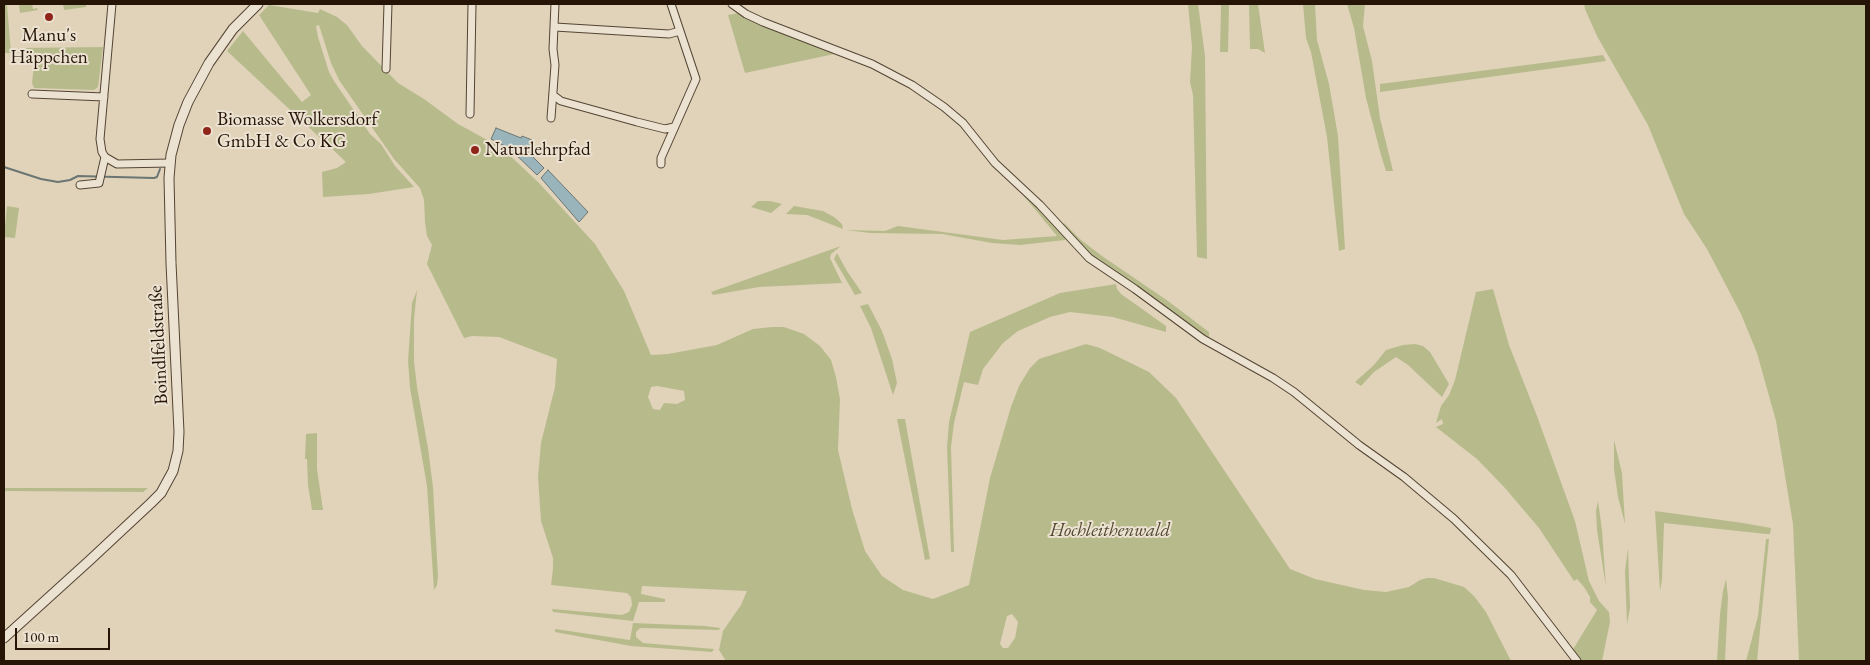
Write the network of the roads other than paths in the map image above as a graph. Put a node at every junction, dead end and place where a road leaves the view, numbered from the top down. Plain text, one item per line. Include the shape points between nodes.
1 (112, 4) edge
2 (258, 4) edge
3 (388, 4) edge
4 (472, 4) edge
5 (555, 4) edge
6 (671, 4) edge
7 (732, 4) edge
8 (555, 27) junction
9 (680, 31) junction
10 (386, 69) dead end
11 (32, 94) dead end
12 (554, 95) junction
13 (104, 97) junction
14 (470, 114) dead end
15 (551, 118) dead end
16 (674, 127) junction
17 (105, 157) junction
18 (170, 163) junction
19 (662, 164) dead end
20 (80, 185) dead end
21 (4, 638) edge
22 (1577, 661) edge

1 - 13 street
2 - 18 street, Boindlfeldstraße via 225,39 196,86 179,125
3 - 10 street
4 - 14 street
5 - 8 street
6 - 9 street
7 - 22 street via 762,22 850,54 895,75 944,107 1089,258 1203,339 1290,389 1461,525 1512,575
8 - 9 street via 669,34
8 - 12 street
9 - 16 street via 696,79
11 - 13 street
12 - 15 street
12 - 16 street via 561,101 666,130
13 - 17 street via 100,147
16 - 19 street via 661,158
17 - 18 street via 116,164
17 - 20 street via 99,183
18 - 21 street, Boindlfeldstraße via 179,432 173,471 152,503

